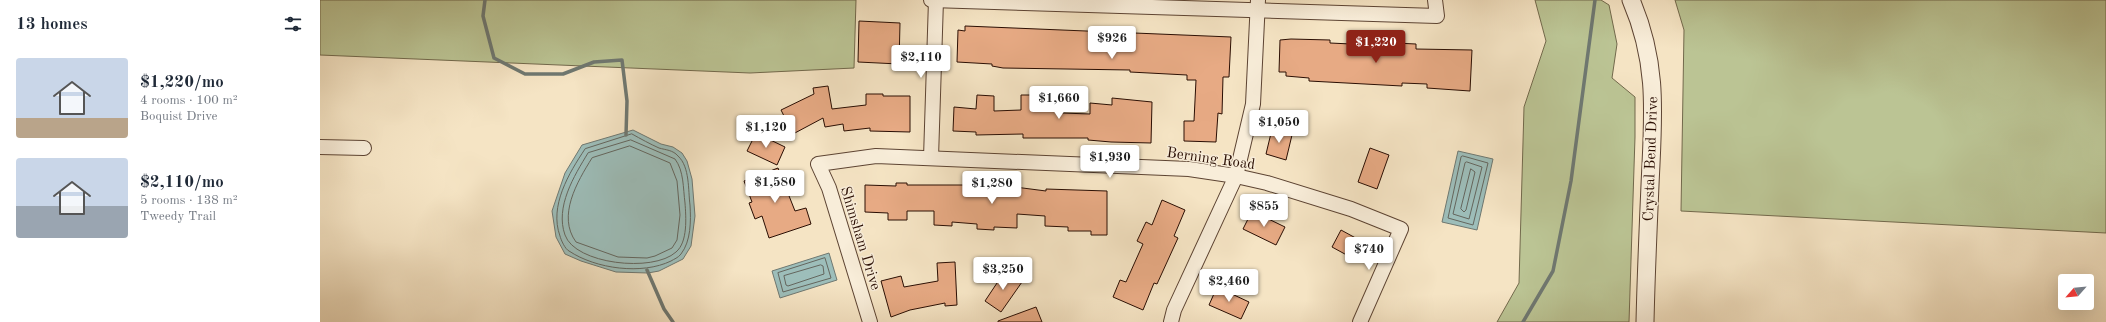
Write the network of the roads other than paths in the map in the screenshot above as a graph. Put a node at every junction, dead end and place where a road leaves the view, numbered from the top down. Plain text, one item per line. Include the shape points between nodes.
1 (931, 0) edge
2 (936, 0) edge
3 (1435, 0) edge
4 (1631, 0) edge
5 (1094, 2) edge
6 (1258, 6) edge
7 (320, 147) edge
8 (364, 148) dead end
9 (931, 158) junction
10 (818, 164) joint
11 (1236, 176) junction
12 (870, 322) edge
13 (1171, 322) edge
14 (1360, 322) edge
15 (1645, 322) edge

1 - 2 street
2 - 5 street
2 - 9 street
3 - 6 street via 1437,16
4 - 15 street, Crystal Bend Drive via 1648,48 1652,75 1653,112
5 - 6 street
6 - 11 street via 1252,104
7 - 8 street
9 - 10 street, Berning Road via 876,156
9 - 11 street, Berning Road via 1189,169
10 - 12 street, Shimsham Drive via 829,188
11 - 13 street via 1174,310
11 - 14 street, Berning Road via 1351,209 1400,230

